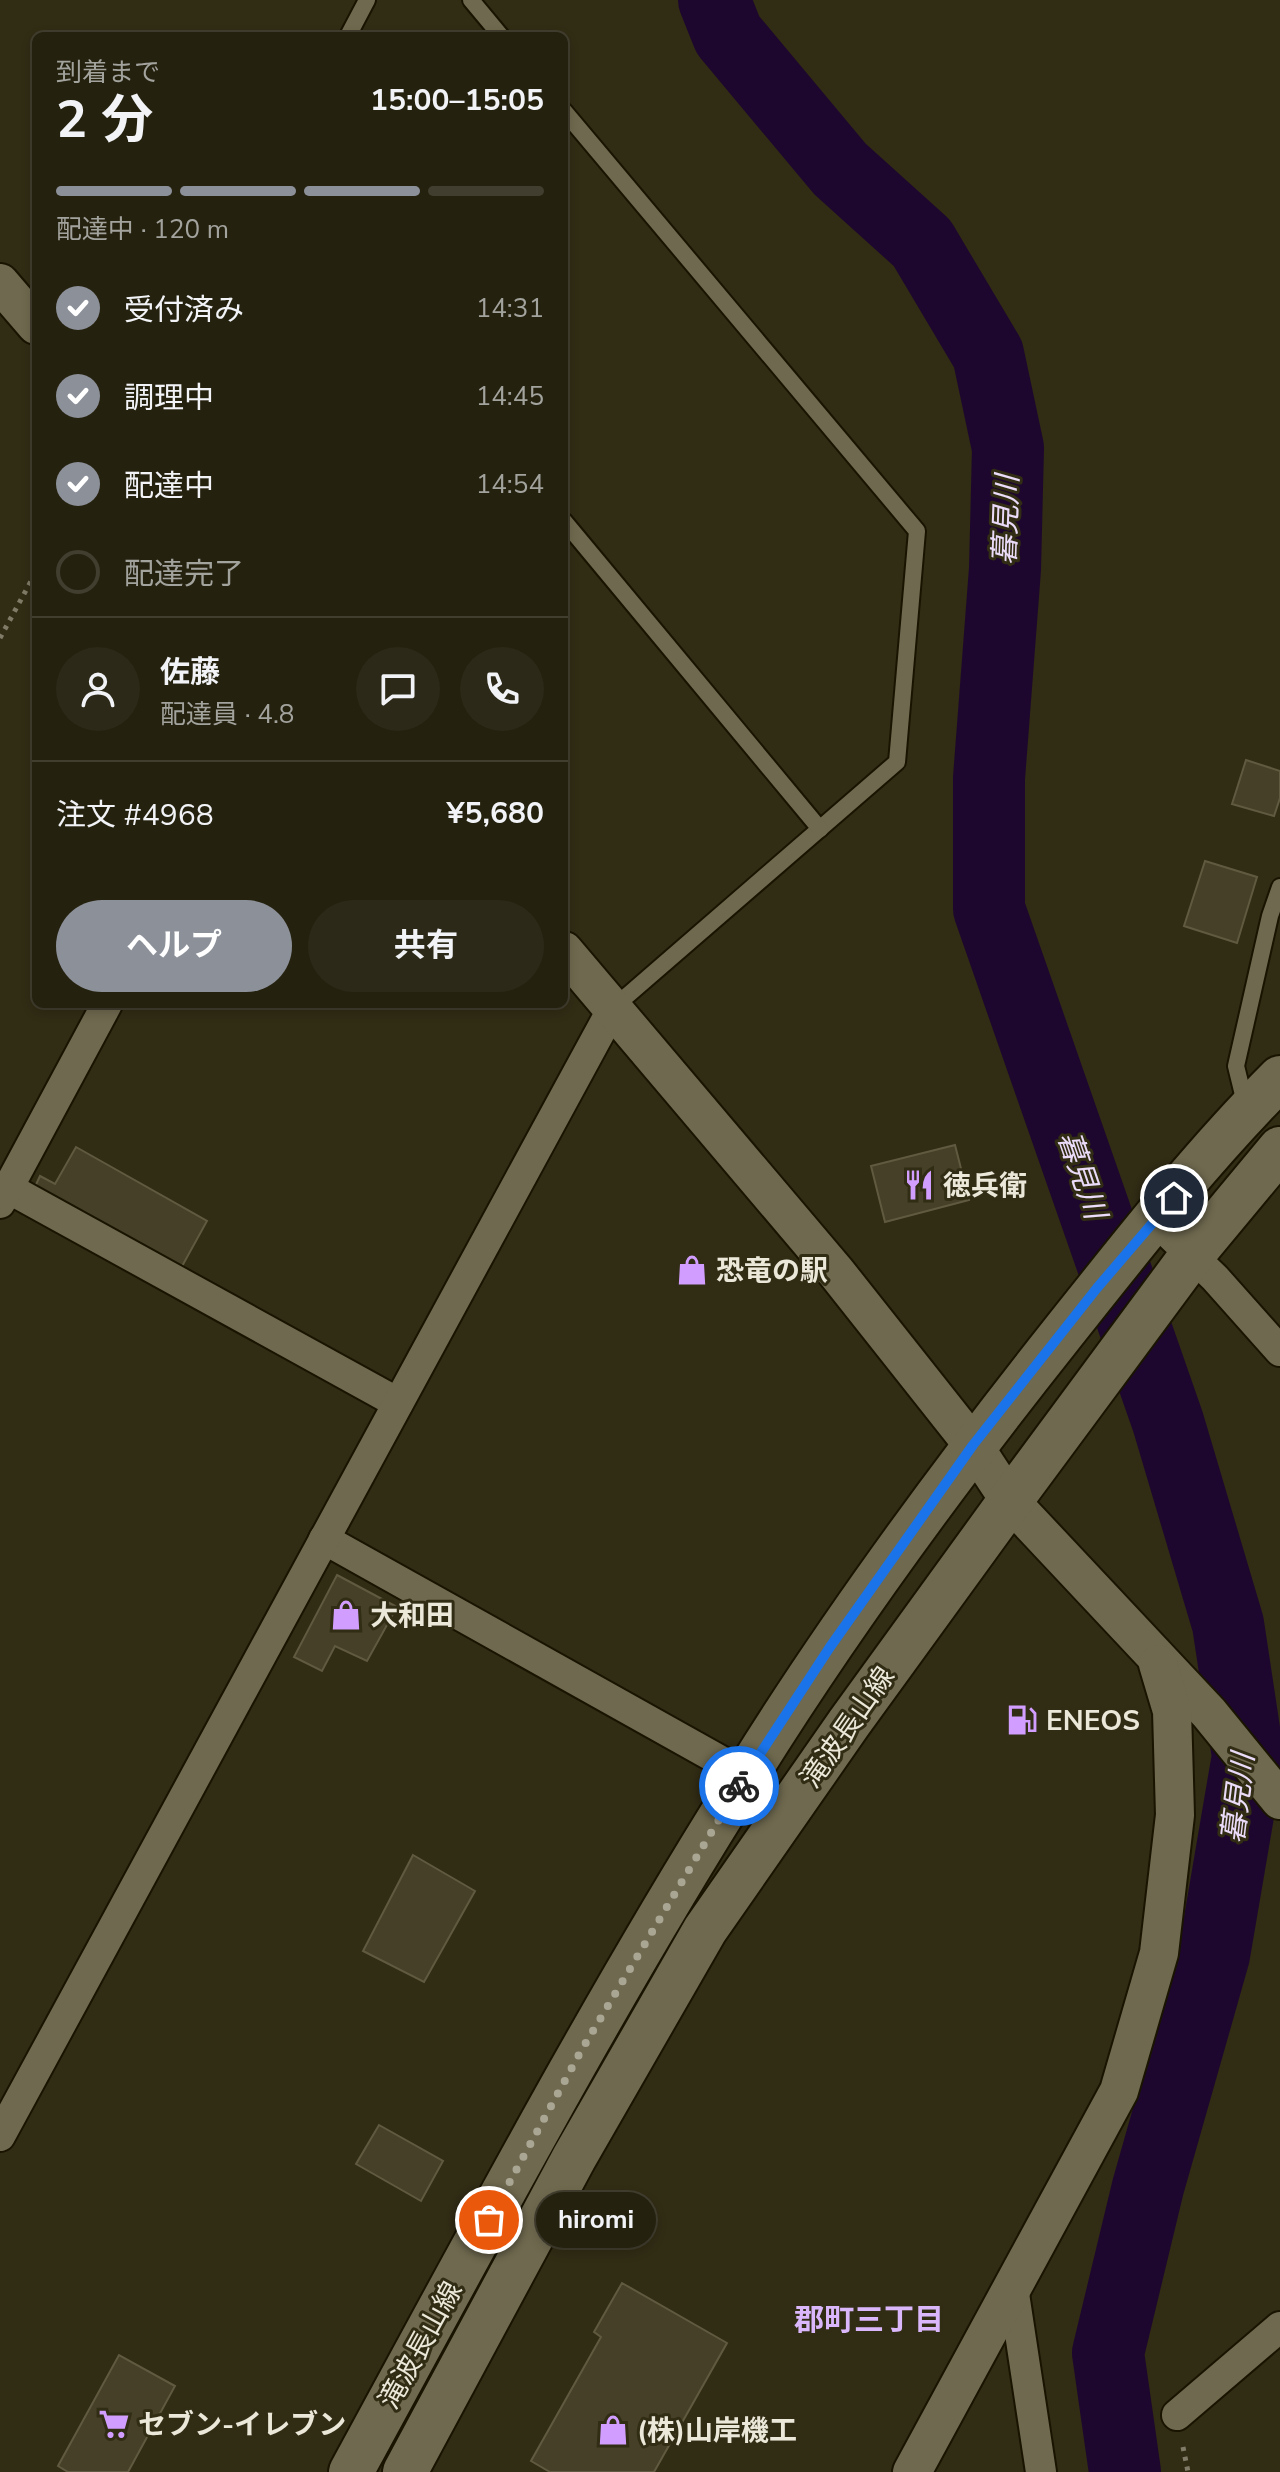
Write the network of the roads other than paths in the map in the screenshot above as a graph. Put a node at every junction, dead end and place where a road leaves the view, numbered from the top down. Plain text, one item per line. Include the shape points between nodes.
1 (367, 0) edge
2 (471, 0) edge
3 (350, 32) edge
4 (498, 32) edge
5 (568, 116) edge
6 (0, 283) edge
7 (32, 320) edge
8 (568, 526) edge
9 (820, 829) junction
10 (1280, 887) edge
11 (568, 956) edge
12 (105, 1008) edge
13 (613, 1008) junction
14 (1280, 1078) edge
15 (1247, 1111) junction
16 (1280, 1149) edge
17 (4, 1195) edge
18 (1155, 1220) junction
19 (1187, 1261) junction
20 (1280, 1351) edge
21 (398, 1403) junction
22 (973, 1445) junction
23 (1010, 1501) junction
24 (324, 1539) junction
25 (1154, 1653) junction
26 (746, 1775) junction
27 (1280, 1800) edge
28 (0, 2136) edge
29 (1013, 2287) junction
30 (1280, 2327) edge
31 (1177, 2415) dead end
32 (351, 2472) edge
33 (405, 2472) edge
34 (912, 2472) edge
35 (1041, 2472) edge

1 - 3 lane
2 - 4 lane
5 - 9 lane via 917,531 897,762
6 - 7 street
8 - 9 lane
9 - 13 lane
10 - 15 lane via 1236,1066
11 - 13 street
12 - 17 street
13 - 21 street
13 - 22 street via 836,1272
14 - 15 main road, 滝波長山線
15 - 18 main road, 滝波長山線
16 - 19 main road, 滝波長山線
17 - 21 street
18 - 19 street
18 - 22 main road, 滝波長山線
19 - 20 street
19 - 23 main road, 滝波長山線
21 - 24 street
22 - 23 street
22 - 26 main road, 滝波長山線
23 - 25 street
23 - 33 main road, 滝波長山線 via 705,1930 574,2158
24 - 26 street
24 - 28 street
25 - 27 street
25 - 29 street via 1172,1711 1175,1815 1159,1953 1119,2091
26 - 32 main road, 滝波長山線 via 581,2051
29 - 34 street
29 - 35 street
30 - 31 street

